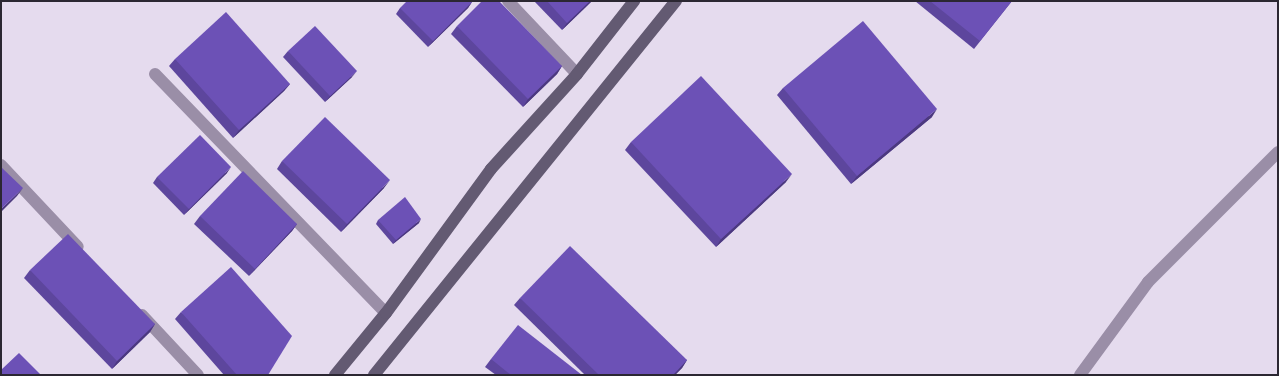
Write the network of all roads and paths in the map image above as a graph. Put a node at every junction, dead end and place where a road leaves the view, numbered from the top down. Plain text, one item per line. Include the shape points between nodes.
1 (508, 1) edge
2 (634, 1) edge
3 (676, 1) edge
4 (155, 74) dead end
5 (577, 74) junction
6 (1278, 152) edge
7 (1, 165) edge
8 (89, 259) edge
9 (130, 302) edge
10 (386, 313) junction
11 (198, 375) edge
12 (335, 375) edge
13 (374, 375) edge
14 (1080, 375) edge

1 - 5 street
2 - 5 main road
3 - 13 main road
4 - 10 street
5 - 10 main road via 491,170
6 - 14 street via 1148,282
7 - 8 street
9 - 11 street
10 - 12 main road

